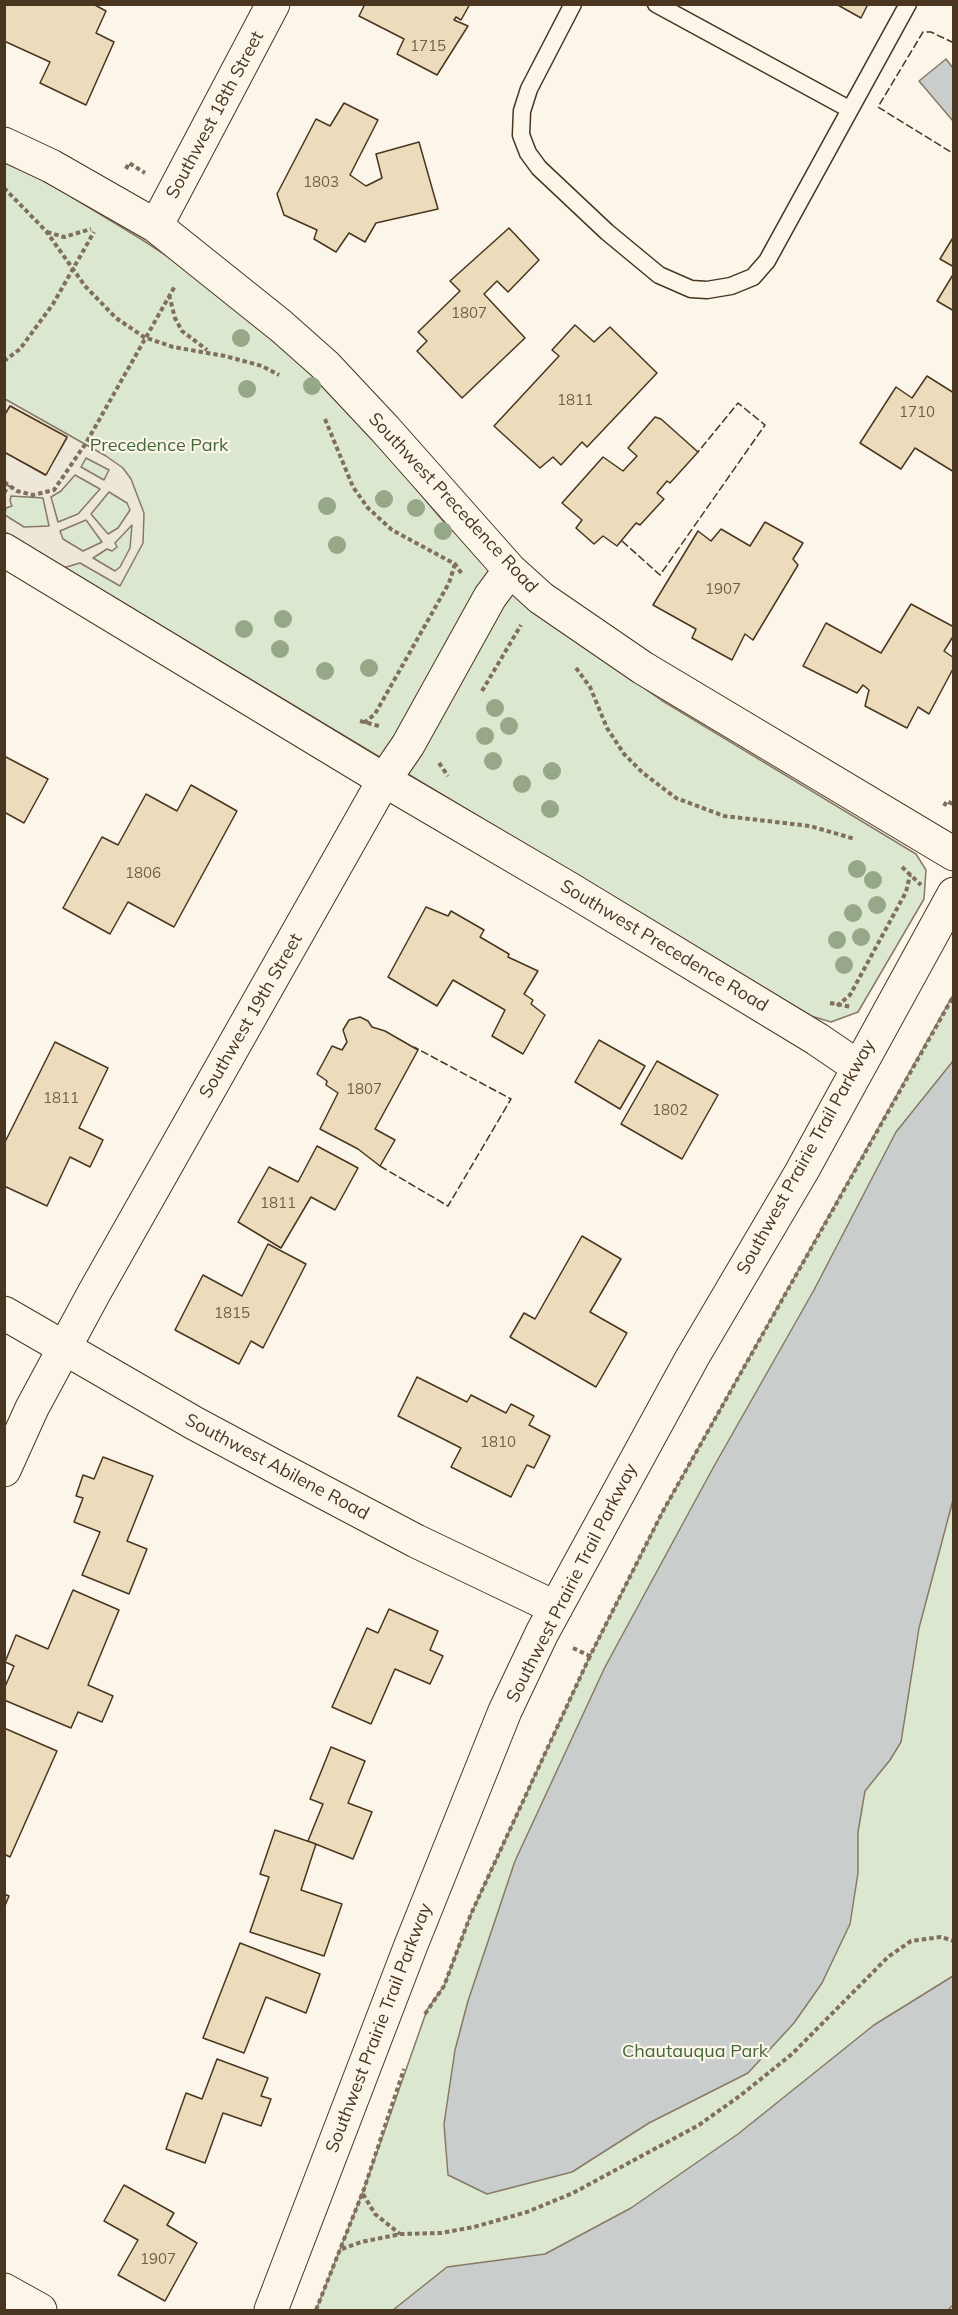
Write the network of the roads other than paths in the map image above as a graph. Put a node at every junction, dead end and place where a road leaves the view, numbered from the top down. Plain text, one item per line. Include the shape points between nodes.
1 (273, 4) edge
2 (573, 4) edge
3 (656, 4) edge
4 (908, 4) edge
5 (849, 109) junction
6 (4, 144) edge
7 (156, 226) junction
8 (4, 550) edge
9 (510, 570) junction
10 (384, 780) junction
11 (940, 846) edge
12 (954, 894) edge
13 (858, 1067) junction
14 (4, 1313) edge
15 (65, 1348) junction
16 (4, 1470) edge
17 (549, 1621) junction
18 (4, 2290) edge
19 (40, 2310) edge
20 (271, 2310) edge

1 - 7 street, Southwest 18th Street
2 - 5 lane via 525,100 521,135 525,146 539,168 606,232 675,284 707,290 753,277 766,261
3 - 5 lane
4 - 5 lane
6 - 7 street, Southwest Precedence Road
7 - 9 street, Southwest Precedence Road via 325,365
8 - 10 street, Southwest Precedence Road
9 - 10 street, Southwest 19th Street via 490,597 408,745
9 - 11 street, Southwest Precedence Road via 541,598 643,668
10 - 13 street, Southwest Precedence Road
10 - 15 street, Southwest 19th Street
12 - 13 street, Southwest Prairie Trail Parkway
13 - 17 street, Southwest Prairie Trail Parkway via 692,1358
14 - 15 street, Southwest Abilene Road
15 - 16 street, Southwest 19th Street
15 - 17 street, Southwest Abilene Road via 417,1541
17 - 20 street, Southwest Prairie Trail Parkway via 505,1711
18 - 19 street

